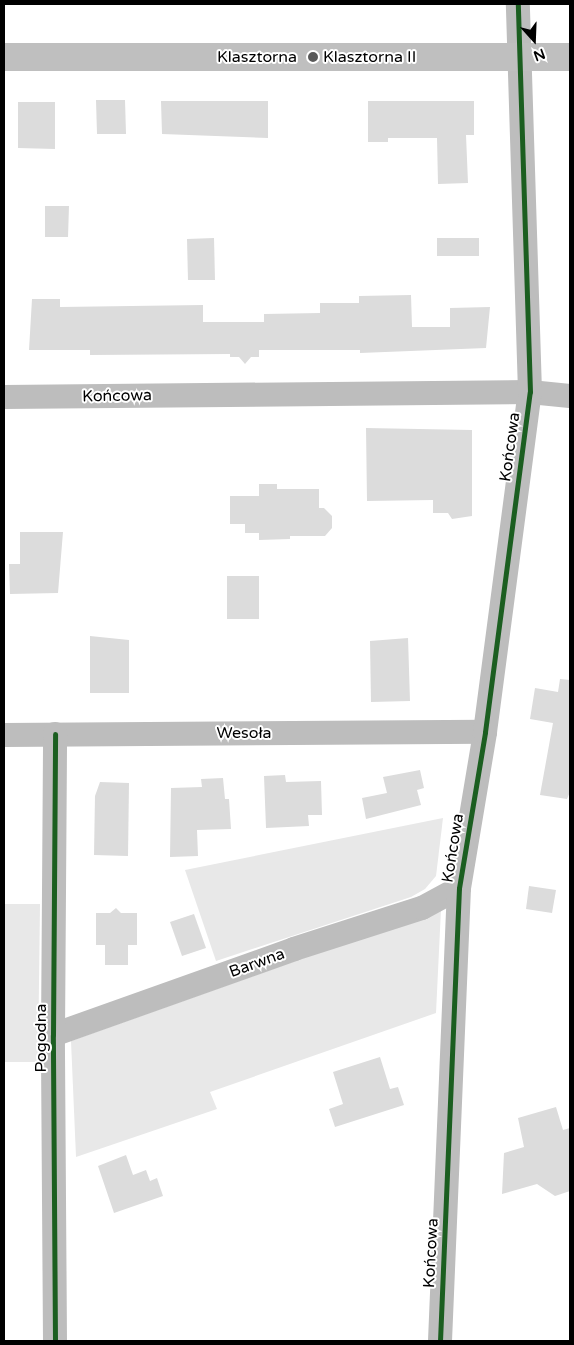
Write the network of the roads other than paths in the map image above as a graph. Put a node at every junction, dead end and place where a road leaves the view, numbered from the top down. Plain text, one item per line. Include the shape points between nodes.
1 (518, 4) edge
2 (4, 57) edge
3 (519, 57) junction
4 (570, 57) edge
5 (530, 392) junction
6 (570, 396) edge
7 (4, 397) edge
8 (485, 732) junction
9 (4, 734) edge
10 (56, 734) junction
11 (459, 888) junction
12 (53, 1035) junction
13 (55, 1341) edge
14 (440, 1341) edge

1 - 3 street
2 - 3 street, Klasztorna
3 - 4 street, Klasztorna
3 - 5 street
5 - 6 street, Końcowa
5 - 7 street, Końcowa
5 - 8 street, Końcowa
8 - 10 street, Wesoła
8 - 11 street, Końcowa
9 - 10 street, Wesoła
10 - 12 street, Pogodna
11 - 12 street, Barwna via 422,908 294,949
11 - 14 street, Końcowa
12 - 13 street, Pogodna

